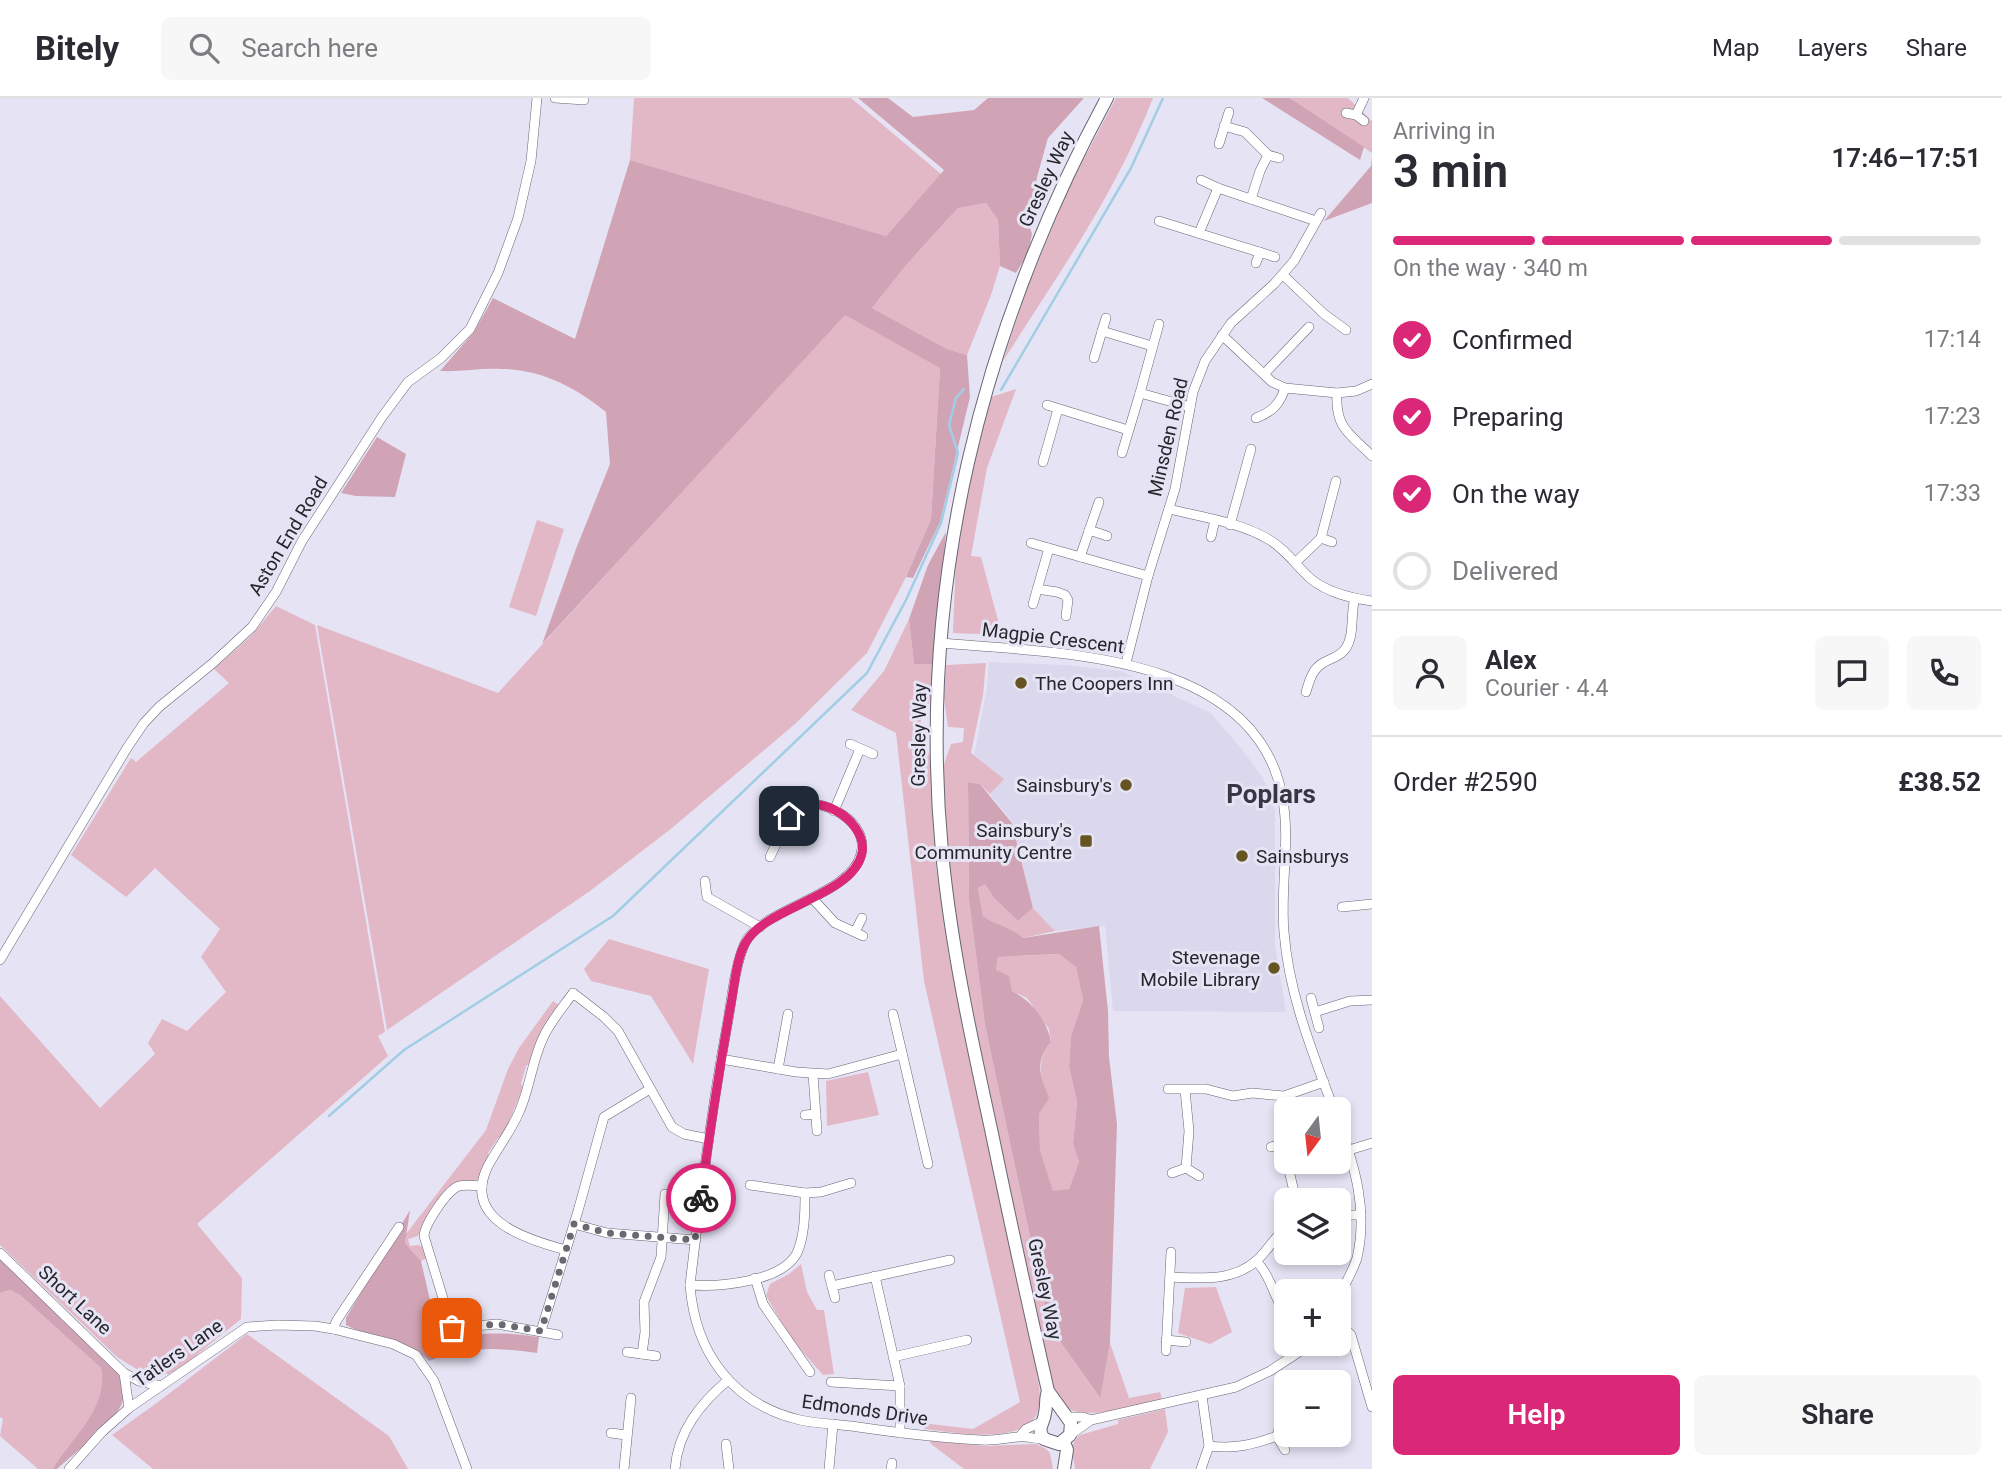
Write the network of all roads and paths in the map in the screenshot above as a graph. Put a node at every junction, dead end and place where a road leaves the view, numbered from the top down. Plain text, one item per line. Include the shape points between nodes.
1 (537, 98) edge
2 (555, 98) edge
3 (1107, 98) edge
4 (1364, 98) edge
5 (584, 100) dead end
6 (1228, 112) dead end
7 (1355, 116) dead end
8 (1224, 126) junction
9 (1219, 144) dead end
10 (1268, 155) junction
11 (1279, 158) dead end
12 (1200, 180) dead end
13 (1218, 188) junction
14 (1251, 199) junction
15 (1159, 221) dead end
16 (1199, 233) junction
17 (1260, 252) junction
18 (1275, 257) dead end
19 (1256, 263) dead end
20 (1283, 275) junction
21 (1106, 318) dead end
22 (1159, 324) dead end
23 (1309, 327) dead end
24 (1346, 330) dead end
25 (1102, 331) junction
26 (1222, 335) junction
27 (1153, 346) junction
28 (1094, 358) dead end
29 (1264, 374) junction
30 (1372, 384) edge
31 (1285, 388) junction
32 (1140, 393) junction
33 (1337, 393) junction
34 (1047, 405) dead end
35 (1190, 407) junction
36 (1058, 409) junction
37 (1256, 418) dead end
38 (1128, 430) junction
39 (1251, 449) dead end
40 (1122, 453) dead end
41 (1372, 456) edge
42 (1042, 462) dead end
43 (1336, 481) dead end
44 (1099, 502) dead end
45 (1169, 509) junction
46 (1215, 520) junction
47 (1230, 525) junction
48 (1089, 530) junction
49 (1107, 536) dead end
50 (1211, 537) dead end
51 (1321, 538) junction
52 (1332, 542) dead end
53 (1031, 543) dead end
54 (1049, 548) junction
55 (1080, 557) junction
56 (1296, 562) junction
57 (1148, 576) junction
58 (1037, 589) junction
59 (1355, 598) junction
60 (1372, 601) edge
61 (1033, 604) dead end
62 (1066, 616) dead end
63 (941, 643) junction
64 (1126, 663) junction
65 (1306, 692) dead end
66 (850, 744) dead end
67 (860, 749) junction
68 (873, 754) dead end
69 (834, 811) junction
70 (770, 857) dead end
71 (705, 881) dead end
72 (813, 898) junction
73 (1372, 904) edge
74 (1342, 906) dead end
75 (862, 918) dead end
76 (760, 927) junction
77 (0, 960) edge
78 (1311, 998) dead end
79 (1372, 1000) edge
80 (1315, 1012) junction
81 (788, 1014) dead end
82 (893, 1014) dead end
83 (1319, 1028) dead end
84 (902, 1054) junction
85 (721, 1059) junction
86 (778, 1069) junction
87 (813, 1074) junction
88 (1324, 1082) junction
89 (650, 1089) junction
90 (1168, 1089) dead end
91 (1185, 1090) junction
92 (1329, 1097) edge
93 (816, 1114) junction
94 (805, 1115) dead end
95 (817, 1131) dead end
96 (709, 1139) junction
97 (1372, 1143) edge
98 (1274, 1146) edge
99 (1271, 1147) dead end
100 (1351, 1149) edge
101 (913, 1158) dead end
102 (1351, 1158) edge
103 (1186, 1168) junction
104 (1172, 1173) dead end
105 (761, 1175) dead end
106 (1199, 1176) dead end
107 (851, 1182) dead end
108 (482, 1186) junction
109 (836, 1187) junction
110 (805, 1193) junction
111 (665, 1194) dead end
112 (838, 1199) dead end
113 (1351, 1215) edge
114 (1361, 1215) junction
115 (574, 1224) junction
116 (399, 1227) dead end
117 (662, 1237) junction
118 (1274, 1239) edge
119 (695, 1240) junction
120 (566, 1250) junction
121 (1171, 1252) dead end
122 (0, 1253) edge
123 (950, 1260) dead end
124 (1256, 1261) junction
125 (829, 1275) dead end
126 (875, 1276) junction
127 (1170, 1277) junction
128 (755, 1278) junction
129 (1347, 1279) edge
130 (690, 1285) junction
131 (832, 1286) junction
132 (1274, 1292) edge
133 (835, 1298) dead end
134 (446, 1308) dead end
135 (452, 1328) dead end
136 (333, 1329) junction
137 (541, 1331) junction
138 (1351, 1334) edge
139 (558, 1335) dead end
140 (967, 1340) dead end
141 (1166, 1340) junction
142 (1186, 1342) dead end
143 (1166, 1351) dead end
144 (627, 1352) dead end
145 (642, 1354) junction
146 (656, 1356) dead end
147 (1293, 1356) edge
148 (893, 1357) junction
149 (810, 1371) dead end
150 (124, 1373) junction
151 (728, 1380) junction
152 (831, 1382) dead end
153 (850, 1384) junction
154 (161, 1386) junction
155 (900, 1386) junction
156 (1048, 1391) junction
157 (849, 1394) dead end
158 (1202, 1396) junction
159 (631, 1398) dead end
160 (1372, 1407) edge
161 (129, 1408) junction
162 (1065, 1415) junction
163 (1043, 1419) junction
164 (1091, 1420) junction
165 (833, 1424) junction
166 (611, 1433) dead end
167 (900, 1433) junction
168 (626, 1435) junction
169 (1020, 1437) junction
170 (1274, 1437) edge
171 (1058, 1440) junction
172 (726, 1444) dead end
173 (1209, 1446) junction
174 (1283, 1447) edge
175 (1285, 1450) dead end
176 (740, 1456) dead end
177 (729, 1457) junction
178 (1064, 1466) edge
179 (69, 1469) edge
180 (467, 1469) edge
181 (624, 1469) edge
182 (675, 1469) edge
183 (729, 1469) edge
184 (829, 1469) edge
185 (1200, 1469) edge

1 - 77 street, Aston End Road via 531,161 518,218 470,329 408,382 382,417 252,626 144,723
2 - 5 street
3 - 63 street, Gresley Way via 1052,206 998,348 953,530
4 - 7 street
6 - 8 street
8 - 9 street
8 - 10 street via 1245,132
10 - 11 street
10 - 14 street
12 - 13 street
13 - 14 street
13 - 16 street
14 - 20 street, Minsden Road via 1319,217
15 - 16 street
16 - 17 street
17 - 18 street
17 - 19 street
20 - 24 street
20 - 26 street, Minsden Road
21 - 25 street
22 - 27 street
23 - 29 street
25 - 27 street
25 - 28 street
26 - 29 street
26 - 35 street, Minsden Road via 1205,361
27 - 32 street
29 - 31 street
30 - 33 street
31 - 33 street
31 - 37 street via 1274,408
32 - 35 street
32 - 38 street
33 - 41 street via 1340,422
34 - 36 street
35 - 45 street, Minsden Road
36 - 38 street
36 - 42 street
38 - 40 street
39 - 47 street
43 - 51 street
44 - 48 street
45 - 46 street
45 - 57 street, Minsden Road
46 - 47 street
46 - 50 street
47 - 56 street via 1272,541
48 - 49 street
48 - 55 street
51 - 52 street
51 - 56 street
53 - 54 street
54 - 55 street
54 - 58 street
55 - 57 street
56 - 59 street via 1321,585
57 - 64 street, Minsden Road
58 - 61 street
58 - 62 street via 1065,595
59 - 60 street
59 - 65 street via 1348,646 1318,667
63 - 64 street, Magpie Crescent via 1050,651
63 - 156 street, Gresley Way via 938,801 953,944
64 - 88 street, Magpie Crescent via 1168,677 1218,702 1264,748 1273,766 1285,815 1283,912 1290,977
66 - 67 street
67 - 68 street
67 - 69 street
69 - 70 street via 812,803 796,807 770,844
69 - 72 street, Edmonds Drive via 856,827 861,856 840,882
71 - 76 street via 703,899
72 - 75 street via 830,919 859,934
72 - 76 street, Edmonds Drive
73 - 74 street
76 - 85 street, Edmonds Drive via 746,942 737,971
78 - 80 street
79 - 80 street via 1350,1001
80 - 83 street
81 - 86 street via 779,1034
82 - 84 street via 891,1028
84 - 87 street
84 - 101 street via 927,1159
85 - 86 street
85 - 96 street, Edmonds Drive
86 - 87 street
87 - 93 street
88 - 91 street via 1284,1096
88 - 92 street, Magpie Crescent
89 - 96 street via 672,1127
89 - 108 street via 618,1031 573,993 544,1036 521,1109 489,1164
89 - 115 street via 604,1116
90 - 91 street
91 - 103 street
93 - 94 street
93 - 95 street
96 - 119 street, Edmonds Drive
97 - 100 street
98 - 99 street
102 - 114 street
103 - 104 street
103 - 106 street
105 - 110 street via 755,1186
107 - 109 street
108 - 120 street via 489,1209 506,1228
108 - 134 street via 453,1189 425,1230
109 - 110 street
109 - 112 street
110 - 128 street via 796,1254 778,1270
111 - 117 street
113 - 114 street
114 - 129 street via 1356,1259
115 - 117 street via 607,1233
115 - 120 street
116 - 136 street
117 - 119 street
117 - 145 street via 659,1267 645,1296
118 - 124 street
119 - 130 street, Edmonds Drive
120 - 137 street
121 - 127 street
122 - 150 street, Short Lane
123 - 126 street via 936,1259
124 - 127 street via 1233,1274 1209,1279
124 - 132 street
125 - 131 street
126 - 131 street
126 - 148 street
127 - 141 street
128 - 130 street via 724,1286
128 - 149 street via 763,1304 797,1365
130 - 151 street, Edmonds Drive via 698,1332
131 - 133 street
135 - 137 street via 497,1324
136 - 154 street, Tatlers Lane via 247,1327
136 - 180 street, Tatlers Lane via 416,1354 434,1381
137 - 139 street
138 - 160 street
140 - 148 street via 955,1348
141 - 142 street
141 - 143 street
144 - 145 street
145 - 146 street
147 - 158 street via 1236,1387
148 - 155 street
150 - 154 street, Short Lane
150 - 161 street
151 - 165 street, Edmonds Drive via 762,1406 802,1420
151 - 182 street via 695,1413 678,1449
152 - 153 street
153 - 155 street
153 - 157 street
154 - 161 street, Tatlers Lane
155 - 167 street
156 - 162 street, Gresley Way
156 - 163 street, Gresley Way
158 - 164 street
158 - 173 street
159 - 168 street
161 - 179 street, Tatlers Lane
162 - 163 street via 1051,1413
162 - 164 street
162 - 171 street, Gresley Way via 1071,1423
163 - 169 street
163 - 171 street, Gresley Way via 1040,1429
164 - 171 street
165 - 167 street, Edmonds Drive
165 - 184 street
166 - 168 street
167 - 169 street, Edmonds Drive via 984,1440
168 - 181 street
169 - 171 street, Edmonds Drive
170 - 173 street via 1253,1446
171 - 178 street, Gresley Way via 1067,1450
172 - 177 street
173 - 185 street
174 - 175 street
176 - 177 street
177 - 183 street

